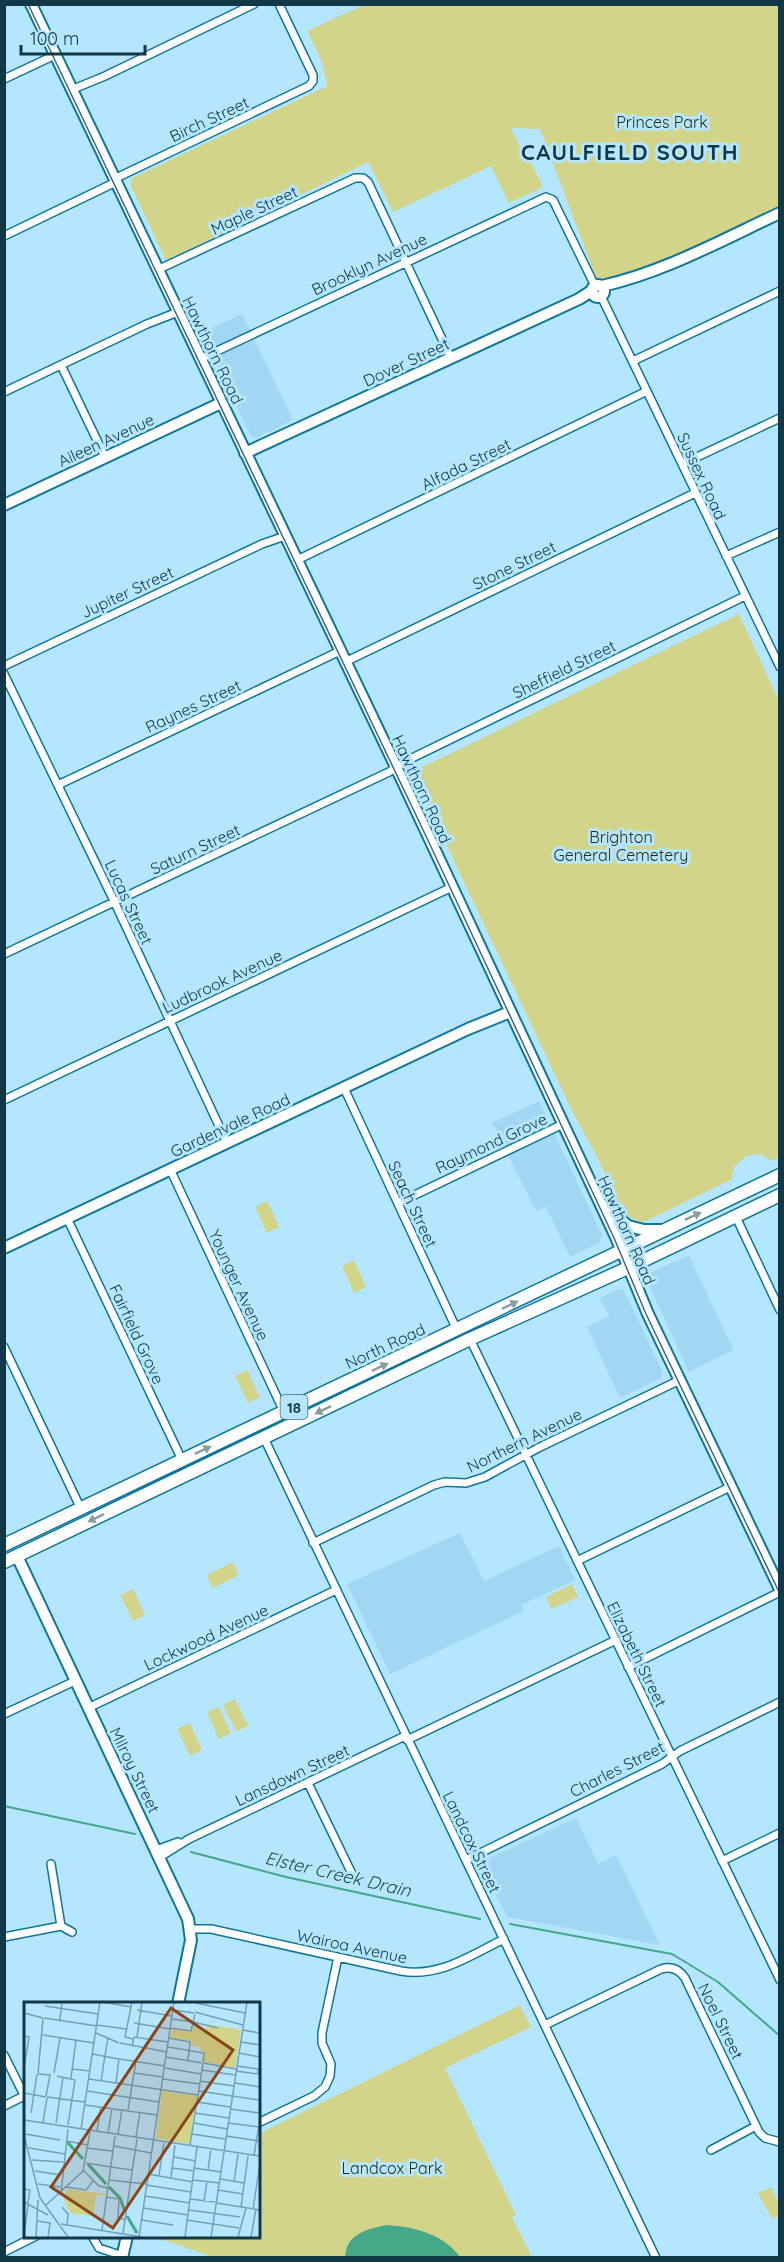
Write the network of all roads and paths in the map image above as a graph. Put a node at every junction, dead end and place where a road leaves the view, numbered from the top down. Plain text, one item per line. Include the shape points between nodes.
1 (30, 4) edge
2 (279, 4) edge
3 (254, 5) edge
4 (54, 55) junction
5 (4, 79) edge
6 (72, 92) junction
7 (115, 181) junction
8 (550, 198) joint
9 (780, 213) edge
10 (4, 236) edge
11 (406, 262) junction
12 (157, 270) junction
13 (598, 291) junction
14 (780, 291) edge
15 (176, 309) junction
16 (451, 358) junction
17 (200, 359) junction
18 (633, 361) junction
19 (61, 365) junction
20 (647, 391) junction
21 (4, 392) edge
22 (221, 403) junction
23 (780, 418) edge
24 (245, 453) junction
25 (105, 457) junction
26 (682, 464) junction
27 (695, 493) junction
28 (4, 505) edge
29 (780, 532) edge
30 (284, 533) junction
31 (726, 556) junction
32 (297, 560) junction
33 (745, 596) junction
34 (340, 651) junction
35 (345, 662) junction
36 (4, 666) edge
37 (779, 666) edge
38 (4, 674) edge
39 (396, 767) junction
40 (58, 785) junction
41 (452, 887) junction
42 (115, 903) junction
43 (4, 954) edge
44 (509, 1008) junction
45 (170, 1021) junction
46 (344, 1088) junction
47 (4, 1100) edge
48 (563, 1124) junction
49 (227, 1143) junction
50 (170, 1169) junction
51 (780, 1175) edge
52 (780, 1195) edge
53 (398, 1203) junction
54 (600, 1204) junction
55 (736, 1217) junction
56 (67, 1218) junction
57 (664, 1230) junction
58 (4, 1248) edge
59 (621, 1250) junction
60 (628, 1268) junction
61 (572, 1273) junction
62 (580, 1290) junction
63 (780, 1310) edge
64 (457, 1331) junction
65 (470, 1340) junction
66 (4, 1347) edge
67 (680, 1380) junction
68 (284, 1412) junction
69 (264, 1438) junction
70 (526, 1455) junction
71 (182, 1460) junction
72 (132, 1484) junction
73 (730, 1487) junction
74 (138, 1498) junction
75 (81, 1509) junction
76 (313, 1543) junction
77 (4, 1545) edge
78 (16, 1556) junction
79 (577, 1561) junction
80 (4, 1562) edge
81 (776, 1575) edge
82 (336, 1590) junction
83 (780, 1591) edge
84 (616, 1640) junction
85 (628, 1667) junction
86 (75, 1681) junction
87 (780, 1702) edge
88 (88, 1708) junction
89 (4, 1714) edge
90 (406, 1738) junction
91 (672, 1757) junction
92 (308, 1783) junction
93 (780, 1833) edge
94 (158, 1853) junction
95 (466, 1860) junction
96 (722, 1861) junction
97 (51, 1864) dead end
98 (354, 1878) dead end
99 (61, 1926) junction
100 (190, 1929) junction
101 (72, 1932) dead end
102 (4, 1937) edge
103 (504, 1939) junction
104 (338, 1957) junction
105 (776, 1965) edge
106 (780, 1980) edge
107 (178, 2002) edge
108 (544, 2025) junction
109 (4, 2055) edge
110 (24, 2095) edge
111 (24, 2097) edge
112 (4, 2106) edge
113 (260, 2122) edge
114 (758, 2129) junction
115 (780, 2142) edge
116 (711, 2150) dead end
117 (32, 2238) edge
118 (93, 2238) edge
119 (127, 2238) edge
120 (4, 2252) edge
121 (122, 2257) edge
122 (656, 2258) edge

1 - 4 street, Hawthorn Road
2 - 7 street, Birch Street via 313,81
3 - 6 street
4 - 5 street
4 - 6 street, Hawthorn Road
6 - 7 street, Hawthorn Road
7 - 10 street, Birch Street
7 - 12 street, Hawthorn Road
8 - 11 street, Brooklyn Avenue via 539,199
8 - 13 street, Sussex Road
9 - 13 street, Dover Street via 670,264
11 - 12 street, Maple Street via 368,182 355,178
11 - 16 street
11 - 17 street, Brooklyn Avenue
12 - 15 street, Hawthorn Road
13 - 16 street, Dover Street
13 - 18 street, Sussex Road
14 - 18 street
15 - 17 street, Hawthorn Road
15 - 19 street
16 - 24 street, Dover Street
17 - 22 street, Hawthorn Road
18 - 20 street, Sussex Road
19 - 21 street
19 - 25 street
20 - 26 street, Sussex Road
20 - 32 street, Alfada Street
22 - 24 street, Hawthorn Road
22 - 25 street, Aileen Avenue
23 - 26 street
24 - 30 street, Hawthorn Road
25 - 28 street, Aileen Avenue
26 - 27 street, Sussex Road
27 - 31 street, Sussex Road
27 - 35 street, Stone Street
29 - 31 street
30 - 32 street, Hawthorn Road
30 - 36 street, Jupiter Street
31 - 33 street, Sussex Road
32 - 34 street, Hawthorn Road
33 - 37 street, Sussex Road
33 - 39 street, Sheffield Street
34 - 35 street, Hawthorn Road
34 - 40 street, Raynes Street
35 - 39 street, Hawthorn Road
38 - 40 street, Lucas Street
39 - 41 street, Hawthorn Road
39 - 42 street, Saturn Street
40 - 42 street, Lucas Street
41 - 44 street, Hawthorn Road
41 - 45 street, Ludbrook Avenue
42 - 43 street, Saturn Street
42 - 45 street, Lucas Street
44 - 46 street, Gardenvale Road
44 - 48 street, Hawthorn Road
45 - 47 street, Ludbrook Avenue
45 - 49 street, Lucas Street
46 - 49 street, Gardenvale Road
46 - 53 street, Seach Street
48 - 53 street, Raymond Grove
48 - 54 street, Hawthorn Road
49 - 50 street, Gardenvale Road
50 - 56 street, Gardenvale Road
50 - 68 street, Younger Avenue
57 -> 51 highway, North Road / 18
52 - 55 highway, North Road / 18
53 - 64 street, Seach Street
54 - 57 street via 628,1226
54 - 59 street, Hawthorn Road
55 - 60 highway, North Road / 18
55 - 63 street
56 - 58 street, Gardenvale Road
56 - 71 street, Fairfield Grove
57 - 59 highway, North Road / 18
59 - 60 street, Hawthorn Road
59 - 61 highway, North Road / 18
60 - 62 highway, North Road / 18
60 - 67 street, Hawthorn Road
61 - 62 highway
64 -> 61 highway, North Road / 18
62 - 65 highway, North Road / 18
68 -> 64 highway, North Road / 18
65 -> 69 highway, North Road / 18
65 - 70 street, Elizabeth Street
66 - 75 street
67 - 70 street, Northern Avenue
67 - 73 street, Hawthorn Road
71 -> 68 highway, North Road / 18
69 - 74 highway, North Road / 18
69 - 76 street, Landcox Street
70 - 76 street, Northern Avenue via 472,1482 435,1485
70 - 79 street, Elizabeth Street
71 - 72 highway, North Road / 18
72 - 74 highway
72 - 75 highway, North Road / 18
73 - 79 street
73 - 81 street, Hawthorn Road
74 -> 78 highway, North Road / 18
75 - 77 highway, North Road / 18
76 - 82 street, Landcox Street
78 - 80 highway, North Road / 18
78 - 86 street, Milroy Street
79 - 84 street, Elizabeth Street
81 - 83 street, Hawthorn Road
82 - 88 street, Lockwood Avenue
82 - 90 street, Landcox Street
83 - 85 street
84 - 85 street, Elizabeth Street
84 - 90 street, Lansdown Street
85 - 91 street, Elizabeth Street
86 - 88 street, Milroy Street
86 - 89 street
87 - 91 street, Charles Street
88 - 94 street, Milroy Street
90 - 92 street, Lansdown Street
90 - 95 street, Landcox Street
91 - 95 street, Charles Street
91 - 96 street, Elizabeth Street
92 - 94 street, Lansdown Street
92 - 98 street
93 - 96 street
94 - 100 street, Milroy Street
95 - 103 street, Landcox Street
96 - 105 street, Elizabeth Street
97 - 99 street
99 - 101 street
99 - 102 street
100 - 104 street, Wairoa Avenue via 211,1929
100 - 107 street, Milroy Street
103 - 104 street, Wairoa Avenue via 453,1964 421,1973
103 - 108 street, Landcox Street
104 - 113 street via 321,2033 331,2064 328,2083 314,2096
105 - 106 street, Elizabeth Street
108 - 114 street, Noel Street via 662,1969 674,1969 685,1978
108 - 122 street, Landcox Street
109 - 110 street
111 - 112 street
114 - 115 street via 765,2138
114 - 116 street
117 - 120 street
118 - 121 street via 102,2250
119 - 121 street

